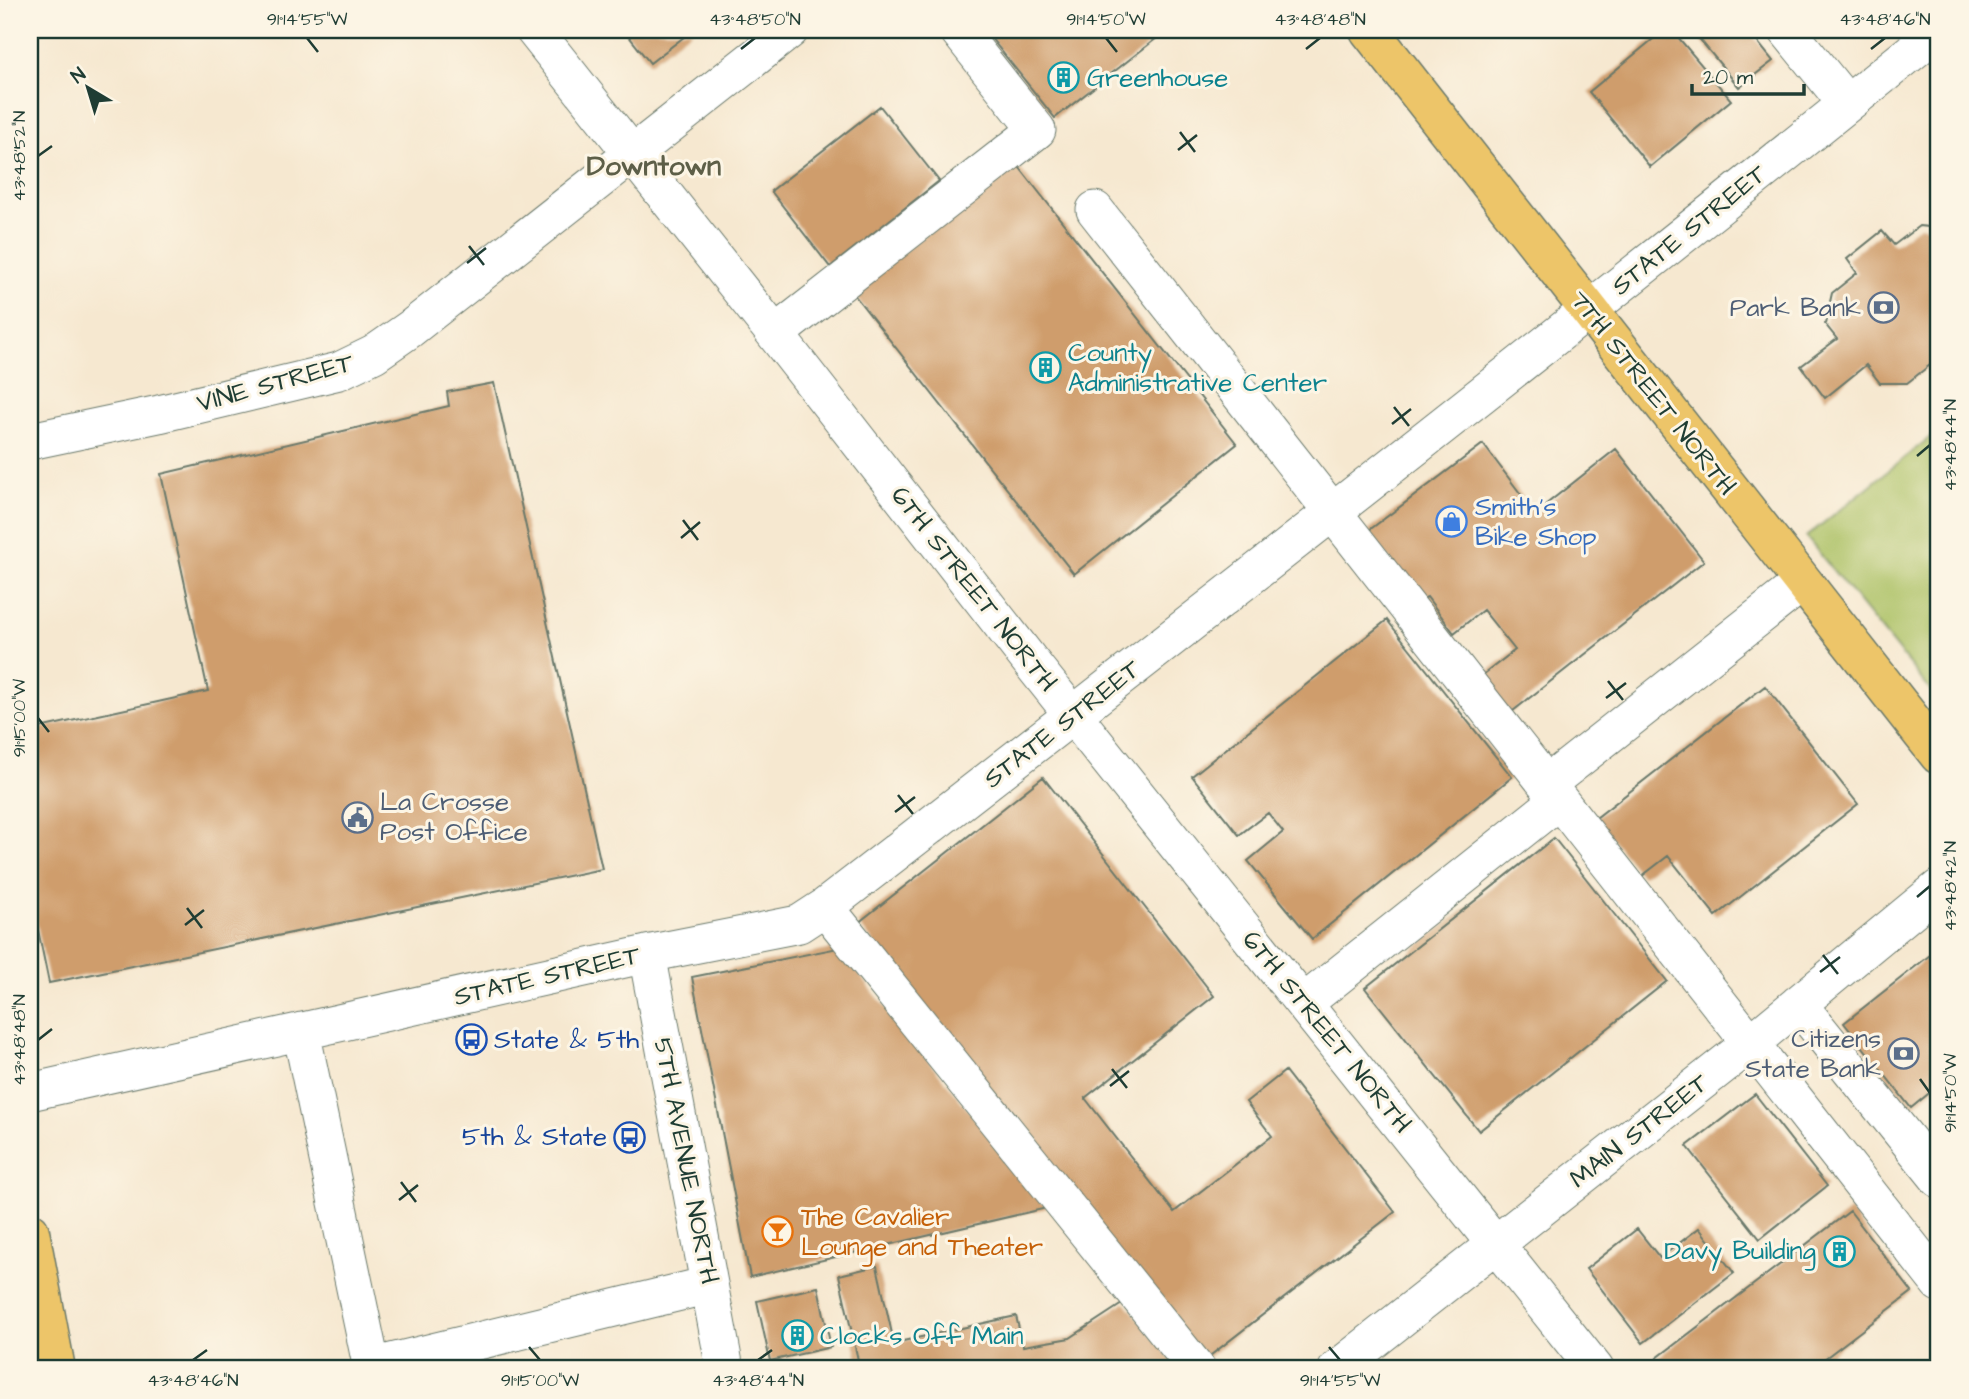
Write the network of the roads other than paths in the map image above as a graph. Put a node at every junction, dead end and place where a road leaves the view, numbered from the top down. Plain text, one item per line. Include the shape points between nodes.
1 (534, 30) edge
2 (790, 30) edge
3 (958, 30) edge
4 (1369, 30) edge
5 (1787, 30) edge
6 (1939, 30) edge
7 (1847, 104) junction
8 (631, 154) junction
9 (1095, 210) dead end
10 (1589, 311) junction
11 (775, 334) junction
12 (30, 441) edge
13 (1333, 512) junction
14 (1802, 582) junction
15 (1073, 716) junction
16 (1939, 755) edge
17 (1553, 792) junction
18 (1939, 888) edge
19 (825, 907) junction
20 (646, 954) junction
21 (1304, 1003) junction
22 (1798, 1004) junction
23 (301, 1031) junction
24 (1751, 1043) junction
25 (30, 1092) edge
26 (1934, 1161) edge
27 (30, 1232) edge
28 (1496, 1243) junction
29 (1939, 1283) edge
30 (709, 1285) junction
31 (371, 1368) edge
32 (56, 1369) edge
33 (725, 1369) edge
34 (1196, 1369) edge
35 (1336, 1369) edge
36 (1595, 1369) edge

1 - 8 street, 6TH STREET NORTH
2 - 8 street, VINE STREET
3 - 11 street via 1037,130
4 - 10 main road, 7TH STREET NORTH
5 - 7 street
6 - 7 street, STATE STREET
7 - 10 street, STATE STREET
8 - 11 street, 6TH STREET NORTH
8 - 12 street, VINE STREET via 411,329 339,371
9 - 13 street
10 - 13 street, STATE STREET
10 - 14 main road, 7TH STREET NORTH
11 - 15 street, 6TH STREET NORTH
13 - 15 street, STATE STREET
13 - 17 street
14 - 16 main road, 7TH STREET NORTH
14 - 17 street
15 - 19 street, STATE STREET
15 - 21 street, 6TH STREET NORTH
17 - 21 street
17 - 24 street
18 - 22 street, MAIN STREET
19 - 20 street, STATE STREET via 799,924
19 - 34 street
20 - 23 street, STATE STREET
20 - 30 street, 5TH AVENUE NORTH
21 - 28 street, 6TH STREET NORTH
22 - 24 street, MAIN STREET
22 - 26 street
23 - 25 street, STATE STREET
23 - 31 street
24 - 28 street, MAIN STREET
24 - 29 street
27 - 32 main road
28 - 35 street, MAIN STREET
28 - 36 street, 6TH STREET NORTH
30 - 31 street
30 - 33 street, 5TH AVENUE NORTH

